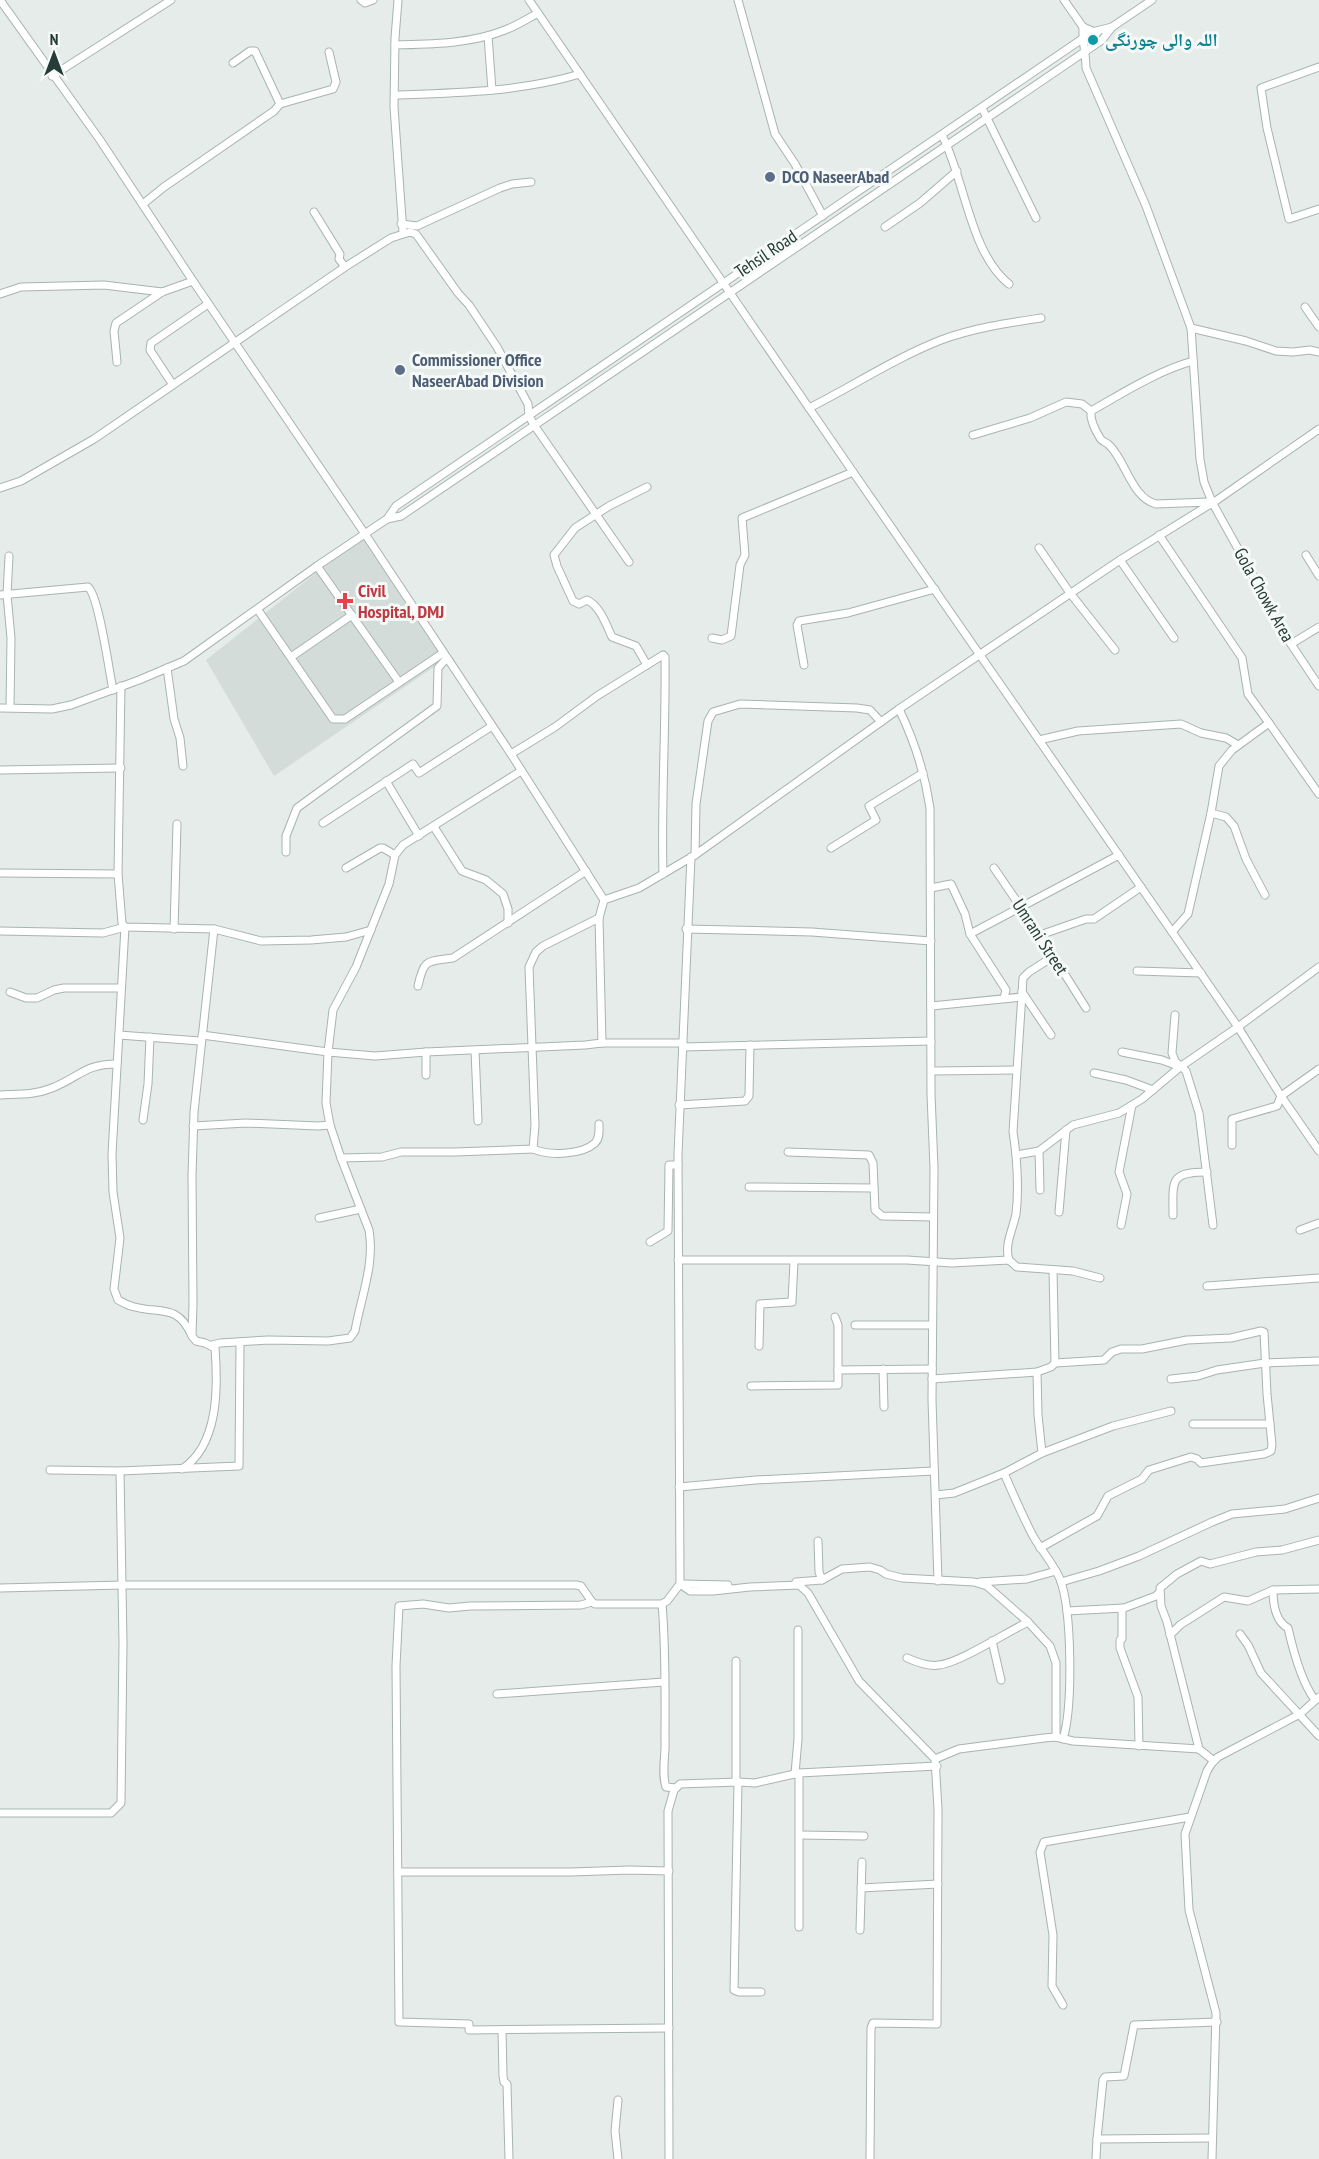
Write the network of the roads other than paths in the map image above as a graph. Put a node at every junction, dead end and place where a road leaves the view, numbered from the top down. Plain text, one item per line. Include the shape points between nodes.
1 (0, 0) edge
2 (171, 0) edge
3 (361, 0) edge
4 (373, 0) edge
5 (398, 0) edge
6 (529, 0) edge
7 (738, 0) edge
8 (1064, 0) edge
9 (1152, 0) edge
10 (8, 11) junction
11 (538, 13) junction
12 (0, 15) edge
13 (1083, 27) junction
14 (1112, 27) junction
15 (1096, 31) junction
16 (488, 36) junction
17 (1082, 39) junction
18 (1102, 40) junction
19 (395, 45) junction
20 (1085, 50) junction
21 (328, 52) dead end
22 (233, 63) dead end
23 (1319, 67) edge
24 (580, 74) junction
25 (52, 76) junction
26 (492, 90) junction
27 (395, 95) junction
28 (280, 104) junction
29 (982, 108) junction
30 (988, 117) junction
31 (942, 135) junction
32 (947, 145) junction
33 (957, 171) junction
34 (531, 182) dead end
35 (143, 204) junction
36 (1319, 209) edge
37 (314, 212) dead end
38 (823, 216) junction
39 (1036, 218) dead end
40 (401, 224) junction
41 (885, 227) dead end
42 (403, 233) junction
43 (345, 267) junction
44 (193, 281) junction
45 (724, 283) junction
46 (1009, 284) dead end
47 (162, 292) junction
48 (730, 292) junction
49 (0, 294) edge
50 (208, 304) junction
51 (1305, 307) dead end
52 (1041, 318) dead end
53 (1319, 327) edge
54 (1191, 328) junction
55 (235, 343) junction
56 (1319, 352) edge
57 (1193, 361) junction
58 (117, 362) dead end
59 (173, 385) junction
60 (809, 408) junction
61 (1091, 411) junction
62 (529, 416) junction
63 (534, 426) junction
64 (1319, 429) edge
65 (973, 435) dead end
66 (852, 472) junction
67 (647, 487) dead end
68 (0, 488) edge
69 (1214, 501) junction
70 (595, 515) junction
71 (387, 519) junction
72 (365, 534) junction
73 (1159, 535) junction
74 (1039, 548) dead end
75 (1305, 555) dead end
76 (9, 556) dead end
77 (1120, 560) junction
78 (629, 562) dead end
79 (317, 566) junction
80 (1319, 576) edge
81 (935, 589) junction
82 (1070, 593) junction
83 (4, 595) edge
84 (258, 610) junction
85 (352, 615) junction
86 (1319, 627) edge
87 (712, 638) dead end
88 (1174, 638) dead end
89 (1291, 644) junction
90 (1116, 650) dead end
91 (445, 655) junction
92 (981, 655) junction
93 (291, 657) junction
94 (647, 665) junction
95 (804, 665) dead end
96 (167, 668) junction
97 (399, 682) junction
98 (121, 686) junction
99 (1319, 686) edge
100 (113, 690) junction
101 (10, 707) junction
102 (0, 708) edge
103 (900, 709) junction
104 (881, 722) junction
105 (1269, 723) junction
106 (492, 726) junction
107 (1039, 740) junction
108 (1238, 745) junction
109 (511, 754) junction
110 (183, 766) dead end
111 (121, 768) junction
112 (0, 770) edge
113 (521, 771) junction
114 (923, 773) junction
115 (386, 781) junction
116 (1319, 794) edge
117 (1211, 813) junction
118 (323, 823) dead end
119 (177, 824) dead end
120 (434, 827) junction
121 (419, 836) junction
122 (831, 848) dead end
123 (286, 852) dead end
124 (395, 855) junction
125 (1119, 855) junction
126 (693, 856) junction
127 (346, 868) dead end
128 (994, 868) dead end
129 (586, 871) junction
130 (0, 873) edge
131 (118, 874) junction
132 (663, 874) junction
133 (1141, 887) junction
134 (931, 888) junction
135 (1265, 896) dead end
136 (604, 900) junction
137 (1020, 906) junction
138 (599, 918) junction
139 (508, 924) junction
140 (125, 927) junction
141 (174, 929) junction
142 (214, 929) junction
143 (686, 929) junction
144 (370, 930) junction
145 (0, 931) edge
146 (1172, 932) junction
147 (970, 934) junction
148 (1040, 935) junction
149 (931, 941) junction
150 (1054, 956) junction
151 (1319, 967) edge
152 (1137, 971) dead end
153 (1201, 973) junction
154 (418, 986) dead end
155 (121, 988) junction
156 (10, 992) dead end
157 (1022, 994) junction
158 (1004, 998) junction
159 (931, 1006) junction
160 (1086, 1008) dead end
161 (1175, 1015) dead end
162 (1238, 1027) junction
163 (119, 1035) junction
164 (1051, 1035) dead end
165 (150, 1037) junction
166 (201, 1038) junction
167 (931, 1041) junction
168 (602, 1043) junction
169 (683, 1045) junction
170 (750, 1045) junction
171 (532, 1047) junction
172 (328, 1052) junction
173 (426, 1052) junction
174 (475, 1052) junction
175 (1122, 1052) dead end
176 (117, 1064) junction
177 (1180, 1067) junction
178 (1319, 1069) edge
179 (1016, 1070) junction
180 (932, 1071) junction
181 (1094, 1073) dead end
182 (426, 1075) dead end
183 (1153, 1090) junction
184 (0, 1095) edge
185 (1281, 1096) junction
186 (679, 1105) junction
187 (1132, 1106) junction
188 (143, 1120) dead end
189 (478, 1121) dead end
190 (599, 1124) dead end
191 (330, 1125) junction
192 (193, 1126) junction
193 (1066, 1130) junction
194 (1232, 1145) dead end
195 (533, 1149) junction
196 (1039, 1151) junction
197 (1319, 1151) edge
198 (788, 1152) dead end
199 (1017, 1155) junction
200 (341, 1158) junction
201 (678, 1165) junction
202 (1207, 1172) junction
203 (749, 1187) dead end
204 (874, 1188) junction
205 (1040, 1190) dead end
206 (361, 1209) junction
207 (1059, 1212) dead end
208 (1173, 1215) dead end
209 (933, 1217) junction
210 (319, 1218) dead end
211 (1319, 1222) edge
212 (1121, 1225) dead end
213 (1213, 1225) dead end
214 (1300, 1230) dead end
215 (650, 1242) dead end
216 (678, 1260) junction
217 (1009, 1260) junction
218 (794, 1261) junction
219 (932, 1261) junction
220 (1053, 1270) junction
221 (1100, 1278) dead end
222 (1319, 1278) edge
223 (1207, 1286) dead end
224 (835, 1317) dead end
225 (855, 1325) dead end
226 (932, 1325) junction
227 (192, 1336) junction
228 (240, 1342) junction
229 (212, 1345) junction
230 (759, 1346) dead end
231 (1319, 1361) edge
232 (1055, 1363) junction
233 (1265, 1363) junction
234 (883, 1369) junction
235 (932, 1369) junction
236 (838, 1370) junction
237 (1037, 1372) junction
238 (932, 1379) junction
239 (1172, 1379) dead end
240 (751, 1386) dead end
241 (884, 1407) dead end
242 (1171, 1411) dead end
243 (1193, 1424) dead end
244 (1270, 1424) junction
245 (1042, 1453) junction
246 (182, 1469) junction
247 (50, 1470) dead end
248 (120, 1471) junction
249 (934, 1471) junction
250 (1004, 1473) junction
251 (679, 1487) junction
252 (936, 1495) junction
253 (1319, 1498) edge
254 (1319, 1540) edge
255 (818, 1541) dead end
256 (1040, 1548) junction
257 (1056, 1571) junction
258 (822, 1580) junction
259 (938, 1581) junction
260 (980, 1582) junction
261 (1061, 1582) junction
262 (680, 1584) junction
263 (123, 1585) junction
264 (0, 1588) edge
265 (1319, 1589) edge
266 (1273, 1590) junction
267 (1159, 1593) junction
268 (590, 1600) junction
269 (662, 1604) junction
270 (1122, 1608) junction
271 (1066, 1611) junction
272 (1028, 1622) junction
273 (798, 1630) dead end
274 (1240, 1634) dead end
275 (1170, 1635) junction
276 (992, 1641) junction
277 (906, 1658) dead end
278 (736, 1661) dead end
279 (1001, 1680) dead end
280 (664, 1682) junction
281 (497, 1694) dead end
282 (1317, 1699) edge
283 (1300, 1714) junction
284 (1319, 1736) edge
285 (1060, 1738) junction
286 (1139, 1746) junction
287 (1199, 1749) junction
288 (1214, 1761) junction
289 (936, 1763) junction
290 (797, 1774) junction
291 (738, 1782) junction
292 (676, 1788) junction
293 (0, 1813) edge
294 (1190, 1817) junction
295 (800, 1835) junction
296 (864, 1836) dead end
297 (862, 1862) dead end
298 (669, 1871) junction
299 (398, 1872) junction
300 (938, 1884) junction
301 (861, 1888) junction
302 (798, 1927) dead end
303 (860, 1930) dead end
304 (761, 1992) dead end
305 (1063, 2005) dead end
306 (1217, 2022) junction
307 (669, 2028) junction
308 (502, 2030) junction
309 (618, 2100) dead end
310 (1212, 2138) junction
311 (1096, 2139) junction
312 (509, 2159) edge
313 (618, 2159) edge
314 (669, 2159) edge
315 (870, 2159) edge
316 (1096, 2159) edge
317 (1212, 2159) edge

1 - 10 street
2 - 25 street
3 - 4 street
5 - 19 street
6 - 11 street
7 - 38 street via 775,134
8 - 13 street
9 - 14 street, Tehsil Road
10 - 12 street
10 - 25 street
11 - 16 street
11 - 24 street
13 - 15 street
13 - 17 street
14 - 15 street, Tehsil Road
14 - 18 street
15 - 17 street, Tehsil Road
15 - 18 street
16 - 19 street via 444,44
16 - 26 street
17 - 20 street, Gola Chowk Area
17 - 29 street, Tehsil Road
18 - 20 street
19 - 27 street
20 - 30 street
20 - 54 street, Gola Chowk Area via 1086,68 1146,206
21 - 28 street via 336,82 333,89
22 - 28 street via 255,51
23 - 36 street via 1261,88 1289,219
24 - 26 street via 555,82
24 - 45 street
25 - 35 street
26 - 27 street
27 - 40 street
28 - 35 street
29 - 30 street
29 - 31 street, Tehsil Road
30 - 32 street
30 - 39 street
31 - 32 street
31 - 38 street, Tehsil Road
32 - 33 street
32 - 48 street
33 - 41 street
33 - 46 street via 983,252 996,274
34 - 40 street via 500,188 417,226
35 - 44 street
37 - 43 street
38 - 45 street, Tehsil Road
40 - 42 street
42 - 43 street
42 - 62 street via 416,234 469,305 528,404
43 - 55 street
44 - 47 street
44 - 50 street
45 - 48 street
45 - 62 street, Tehsil Road
47 - 49 street via 104,285 21,287
47 - 58 street via 116,322
48 - 60 street
48 - 63 street
50 - 55 street
50 - 59 street via 149,346
51 - 53 street
52 - 60 street via 1004,323 943,340
54 - 56 street via 1276,351
54 - 57 street, Gola Chowk Area
55 - 59 street
55 - 72 street
57 - 61 street
57 - 69 street, Gola Chowk Area via 1200,459 1204,482
59 - 68 street via 94,439 21,481
60 - 66 street
61 - 65 street via 1082,404 1066,402 1030,418
61 - 69 street via 1090,418 1100,439 1110,446 1148,502
62 - 63 street
62 - 71 street, Tehsil Road via 396,506
63 - 70 street
63 - 71 street via 401,516
64 - 69 street
66 - 81 street
66 - 87 street via 742,518 745,555 740,565 731,636 722,640
67 - 70 street
69 - 73 street
69 - 89 street, Gola Chowk Area
70 - 78 street
70 - 94 street via 575,528 560,546 555,555 557,566 573,602 591,601 612,637 636,646
71 - 72 street
72 - 79 street
72 - 91 street
73 - 77 street
73 - 105 street via 1242,658 1248,694
74 - 82 street
75 - 80 street
76 - 83 street
77 - 82 street
77 - 88 street
79 - 84 street
79 - 85 street
81 - 92 street
81 - 95 street via 848,613 799,621
82 - 90 street
82 - 92 street
83 - 100 street via 88,587 92,590
83 - 101 street via 12,638
84 - 93 street
84 - 96 street via 184,661
85 - 93 street
85 - 97 street
86 - 89 street
89 - 99 street, Gola Chowk Area
91 - 97 street
91 - 106 street
91 - 123 street via 438,668 436,706 297,808 286,836
92 - 103 street
92 - 107 street
93 - 97 street via 333,719 345,719
94 - 109 street
94 - 132 street via 661,655 665,657
96 - 98 street
96 - 110 street
98 - 100 street
98 - 111 street
100 - 101 street via 52,709
101 - 102 street
103 - 104 street
103 - 114 street
104 - 126 street
104 - 126 street via 870,710 857,708 740,704 713,712 708,721 696,804
105 - 108 street
105 - 116 street
106 - 109 street
106 - 115 street via 420,773 413,764
107 - 108 street via 1078,731 1181,724
107 - 125 street
108 - 117 street via 1219,766
109 - 113 street
111 - 112 street
111 - 131 street
113 - 120 street
113 - 129 street
114 - 122 street via 869,806 876,820
114 - 134 street via 930,808
115 - 118 street
115 - 121 street
117 - 135 street via 1226,817 1234,826
117 - 146 street via 1188,914
119 - 141 street
120 - 121 street
120 - 139 street via 462,872 486,880 503,894
121 - 124 street
124 - 127 street via 380,848
124 - 144 street via 389,884
125 - 133 street
125 - 137 street
126 - 132 street
126 - 143 street
128 - 137 street, Umrani Street
129 - 136 street
129 - 139 street
130 - 131 street
131 - 140 street
132 - 136 street via 639,888
133 - 146 street
133 - 148 street via 1094,919
134 - 147 street via 951,884
134 - 149 street
136 - 138 street
137 - 147 street
137 - 148 street, Umrani Street
138 - 168 street
138 - 171 street via 536,952 529,967
139 - 154 street via 453,958 427,963 422,967
140 - 141 street
140 - 145 street via 103,933
140 - 155 street
141 - 142 street
142 - 144 street via 261,941 346,937
142 - 166 street
143 - 149 street via 812,932
143 - 169 street
144 - 172 street via 333,1010
146 - 153 street
147 - 158 street via 1006,990
148 - 150 street, Umrani Street
149 - 159 street
150 - 157 street via 1023,978
150 - 160 street, Umrani Street
151 - 162 street
152 - 153 street
153 - 162 street
155 - 156 street via 64,988 37,998
155 - 163 street
157 - 158 street
157 - 164 street
157 - 179 street
158 - 159 street
159 - 167 street
161 - 177 street via 1172,1053
162 - 177 street
162 - 185 street
163 - 165 street
163 - 176 street
165 - 166 street
165 - 188 street
166 - 172 street
166 - 192 street
167 - 170 street
167 - 180 street
168 - 169 street
168 - 171 street
169 - 170 street
169 - 186 street
170 - 186 street via 749,1096 744,1101
171 - 174 street
171 - 195 street
172 - 173 street via 375,1056
172 - 191 street via 326,1103
173 - 174 street
173 - 182 street
174 - 189 street
175 - 177 street
176 - 184 street via 83,1070 37,1093
176 - 227 street via 112,1154 120,1238 114,1289 118,1300 132,1306 167,1310 179,1316
177 - 183 street
177 - 202 street via 1186,1071 1199,1113
178 - 185 street
179 - 180 street
179 - 199 street via 1013,1132
180 - 209 street
181 - 183 street
183 - 187 street
185 - 194 street via 1277,1106 1232,1119
185 - 197 street
186 - 201 street
187 - 193 street
187 - 212 street via 1119,1172 1127,1194
190 - 195 street via 596,1143 587,1148 565,1152
191 - 192 street
191 - 200 street
192 - 227 street
193 - 196 street
193 - 207 street
195 - 200 street via 401,1152 382,1157
196 - 199 street
196 - 205 street
198 - 204 street via 869,1155
199 - 217 street via 1016,1213 1006,1253
200 - 206 street
201 - 215 street via 669,1165 668,1232
201 - 216 street
202 - 208 street via 1183,1174 1177,1179
202 - 213 street
203 - 204 street
204 - 209 street via 875,1210 882,1216
206 - 210 street
206 - 228 street via 371,1241 370,1265 356,1331 350,1338
209 - 219 street
211 - 214 street
216 - 218 street
216 - 251 street
217 - 219 street
217 - 220 street via 1017,1267
218 - 219 street
218 - 230 street via 792,1302 760,1304
219 - 226 street
220 - 221 street
220 - 232 street
222 - 223 street
224 - 236 street
225 - 226 street
226 - 235 street
227 - 229 street
228 - 229 street
228 - 246 street via 239,1466
229 - 246 street via 216,1400 211,1425 200,1451
231 - 233 street
232 - 233 street via 1104,1360 1121,1349 1231,1338 1261,1331
232 - 237 street
233 - 239 street
233 - 244 street
234 - 235 street
234 - 236 street
234 - 241 street
235 - 238 street
236 - 240 street via 838,1385
237 - 238 street
237 - 245 street
238 - 249 street
242 - 245 street via 1113,1426
243 - 244 street
244 - 256 street via 1271,1451 1264,1455 1201,1463 1191,1457 1149,1470 1142,1479 1108,1496 1097,1516
245 - 250 street
246 - 248 street
247 - 248 street
248 - 263 street
249 - 251 street
249 - 252 street
250 - 252 street via 954,1493
250 - 256 street
251 - 262 street
252 - 259 street
253 - 261 street via 1285,1509 1232,1514 1139,1556
254 - 267 street via 1210,1564 1202,1561 1166,1582
255 - 258 street
256 - 257 street
257 - 260 street via 1027,1579
257 - 261 street
258 - 259 street via 842,1569 870,1567 902,1578
258 - 262 street
259 - 260 street
260 - 272 street
261 - 271 street
262 - 269 street
262 - 289 street via 690,1591 799,1585 808,1593 859,1681
263 - 264 street
263 - 268 street via 576,1585 583,1588
263 - 293 street via 122,1803 111,1813
265 - 266 street
266 - 275 street via 1248,1601 1224,1597
266 - 282 street via 1277,1618 1287,1628 1308,1690
267 - 270 street
267 - 275 street
268 - 269 street via 603,1605
268 - 299 street via 582,1605 399,1606
269 - 280 street
270 - 271 street
270 - 286 street via 1120,1648 1138,1697
271 - 285 street via 1068,1702 1066,1729
272 - 276 street
272 - 285 street via 1054,1654
273 - 290 street
274 - 283 street via 1260,1673
275 - 287 street
276 - 277 street via 939,1665
276 - 279 street
278 - 291 street
280 - 281 street
280 - 292 street via 664,1780 666,1787
282 - 283 street
283 - 284 street
283 - 288 street
285 - 286 street
285 - 289 street via 959,1749
286 - 287 street
287 - 288 street
288 - 294 street
289 - 290 street
289 - 300 street
290 - 291 street via 755,1783
290 - 295 street
291 - 292 street
291 - 304 street via 734,1990
292 - 298 street via 668,1811
294 - 305 street via 1044,1842 1040,1852 1053,1935 1052,1986
294 - 306 street via 1185,1834 1189,1910
295 - 296 street
295 - 302 street
297 - 301 street
298 - 299 street
298 - 307 street
299 - 308 street via 399,2022 469,2024 469,2030
300 - 301 street
300 - 315 street via 937,2024 873,2023
301 - 303 street
306 - 310 street
306 - 311 street via 1134,2025 1124,2076 1103,2080
307 - 308 street
307 - 314 street
308 - 312 street
309 - 313 street
310 - 311 street
310 - 317 street
311 - 316 street

